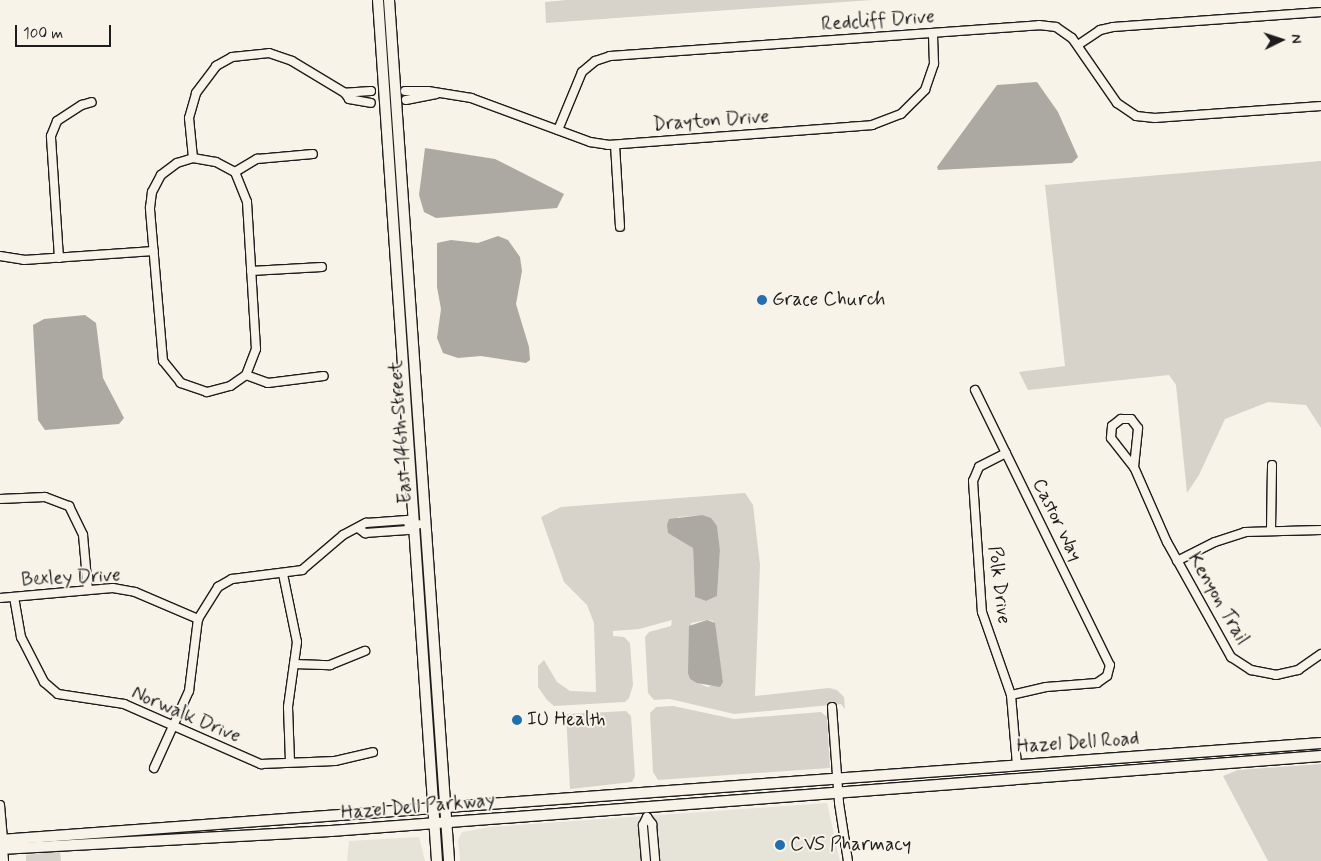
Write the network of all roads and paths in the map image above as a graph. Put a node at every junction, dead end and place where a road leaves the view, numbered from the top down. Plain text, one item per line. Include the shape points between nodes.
1 (378, 0) edge
2 (389, 0) edge
3 (1321, 12) edge
4 (933, 33) junction
5 (1078, 45) junction
6 (405, 91) dead end
7 (371, 92) dead end
8 (345, 93) junction
9 (436, 94) junction
10 (406, 100) dead end
11 (92, 102) dead end
12 (371, 103) dead end
13 (1321, 106) edge
14 (558, 130) junction
15 (615, 144) junction
16 (313, 154) dead end
17 (192, 158) junction
18 (235, 172) junction
19 (620, 227) dead end
20 (154, 251) junction
21 (0, 256) edge
22 (60, 258) junction
23 (322, 267) dead end
24 (252, 271) junction
25 (246, 375) junction
26 (324, 376) dead end
27 (975, 390) dead end
28 (1006, 453) junction
29 (1272, 465) dead end
30 (1134, 467) junction
31 (0, 499) edge
32 (425, 524) junction
33 (412, 525) junction
34 (1271, 530) junction
35 (1321, 530) edge
36 (1177, 561) junction
37 (283, 574) junction
38 (88, 590) junction
39 (14, 597) junction
40 (0, 598) edge
41 (198, 619) junction
42 (365, 651) dead end
43 (1321, 654) edge
44 (294, 664) junction
45 (1011, 695) junction
46 (832, 707) dead end
47 (174, 726) junction
48 (1321, 743) edge
49 (373, 752) dead end
50 (1321, 756) edge
51 (290, 762) junction
52 (1017, 765) junction
53 (154, 768) dead end
54 (837, 778) junction
55 (838, 791) junction
56 (0, 805) edge
57 (445, 809) junction
58 (433, 810) junction
59 (447, 822) junction
60 (434, 823) junction
61 (1, 845) edge
62 (4, 861) edge
63 (436, 861) edge
64 (449, 861) edge
65 (646, 861) edge
66 (655, 861) edge
67 (848, 861) edge

1 - 33 main road, East 146th Street
2 - 32 main road, East 146th Street
3 - 5 street via 1113,27 1100,30
4 - 5 street, Redcliff Drive via 1045,25 1062,30
4 - 14 street, Redcliff Drive via 604,58 588,66 579,76
4 - 15 street, Drayton Drive via 934,64 924,90 907,110 881,123
5 - 13 street, Redcliff Drive via 1117,103 1136,116 1154,118
6 - 9 street, Drayton Drive
7 - 8 street
8 - 12 street via 349,98
8 - 17 street via 292,61 269,53 232,58 211,71 196,93 189,118
9 - 10 street, Drayton Drive
9 - 14 street, Drayton Drive via 471,98
11 - 22 street via 57,121 51,136
14 - 15 street, Drayton Drive via 590,142
15 - 19 street
16 - 18 street via 256,159
17 - 18 street via 216,162
17 - 20 street via 171,166 154,187 150,208
18 - 24 street via 247,202
20 - 22 street
20 - 25 street via 163,361 181,383 211,391 230,386
21 - 22 street via 24,260
23 - 24 street
24 - 25 street via 256,343
25 - 26 street via 268,383
27 - 28 street, Castor Way
28 - 45 street, Polk Drive via 979,467 973,481 982,612
28 - 45 street, Castor Way via 1110,665 1107,676 1097,683
29 - 34 street
30 - 30 street, Kenyon Trail via 1138,428 1131,419 1121,419 1112,426 1111,438
30 - 36 street, Kenyon Trail
31 - 38 street via 45,497 68,506 83,535
32 - 33 street
32 - 57 main road, East 146th Street
33 - 37 street via 408,530 365,533 358,528 344,535 310,566
33 - 58 main road, East 146th Street
34 - 35 street
34 - 36 street via 1230,536
36 - 43 street, Kenyon Trail via 1221,644 1238,663 1259,673 1280,674 1298,670
37 - 41 street via 225,582 213,592
37 - 44 street via 296,630
38 - 39 street, Bexley Drive
38 - 41 street, Bexley Drive via 126,589
39 - 40 street, Bexley Drive
39 - 47 street, Norwalk Drive via 21,637 39,674 51,689 72,698 124,704
41 - 47 street via 188,691
42 - 44 street via 330,665
44 - 51 street via 288,707
45 - 52 street, Polk Drive
46 - 54 street
47 - 51 street, Norwalk Drive via 257,763
47 - 53 street
48 - 52 main road, Hazel Dell Road
49 - 51 street, Norwalk Drive via 335,761
50 - 55 main road, Hazel Dell Road
52 - 54 main road, Hazel Dell Road
54 - 55 street
54 - 57 main road, Hazel Dell Parkway
55 - 59 main road, Hazel Dell Parkway
55 - 67 street
56 - 61 street
57 - 58 main road, Hazel Dell Parkway
57 - 59 main road, East 146th Street
58 - 60 main road, East 146th Street
58 - 61 main road, Hazel Dell Parkway
59 - 60 main road, Hazel Dell Parkway
59 - 64 main road, East 146th Street
60 - 61 main road, Hazel Dell Parkway
60 - 63 main road, East 146th Street
61 - 62 street
65 - 66 street via 643,825 647,817 652,824

